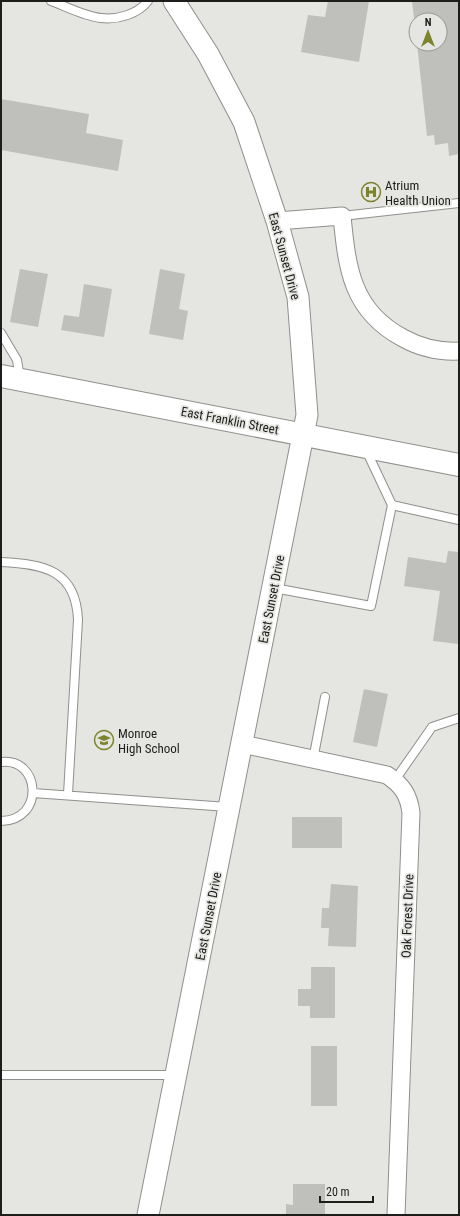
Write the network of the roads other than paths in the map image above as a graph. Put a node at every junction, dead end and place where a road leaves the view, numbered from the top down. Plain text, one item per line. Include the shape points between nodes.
1 (51, 1) edge
2 (148, 1) edge
3 (174, 1) edge
4 (459, 203) edge
5 (342, 216) junction
6 (276, 222) junction
7 (1, 333) edge
8 (459, 351) edge
9 (11, 378) edge
10 (304, 434) junction
11 (364, 446) junction
12 (459, 466) edge
13 (392, 505) junction
14 (459, 520) edge
15 (1, 562) edge
16 (273, 588) junction
17 (325, 697) dead end
18 (459, 718) edge
19 (242, 744) junction
20 (313, 760) junction
21 (1, 762) edge
22 (395, 780) junction
23 (33, 792) junction
24 (68, 794) junction
25 (229, 808) junction
26 (1, 822) edge
27 (1, 1075) edge
28 (174, 1075) junction
29 (148, 1215) edge
30 (396, 1215) edge

1 - 2 lane via 100,18 121,17 142,10
3 - 6 street, East Sunset Drive via 211,58 244,122
4 - 5 lane
5 - 6 street
5 - 8 street via 352,281 371,315 383,326 417,345 442,351
6 - 10 street, East Sunset Drive via 298,296 306,382 307,415
7 - 9 lane via 17,360
9 - 10 main road, East Franklin Street
10 - 11 main road, East Franklin Street
10 - 16 street, East Sunset Drive
11 - 12 main road, East Franklin Street
11 - 13 lane
13 - 14 lane
13 - 16 lane via 371,606
15 - 24 lane via 39,566 55,572 66,582 78,606
16 - 19 street, East Sunset Drive
17 - 20 lane
18 - 22 lane via 432,728
19 - 20 street, Oak Forest Drive
19 - 25 street, East Sunset Drive
20 - 22 street, Oak Forest Drive via 387,775
21 - 23 lane via 13,763 22,768 28,775
22 - 30 street, Oak Forest Drive via 402,785 410,800 412,813
23 - 24 lane
23 - 26 lane via 32,802 24,813 12,820
24 - 25 lane
25 - 28 street, East Sunset Drive
27 - 28 lane
28 - 29 street, East Sunset Drive

